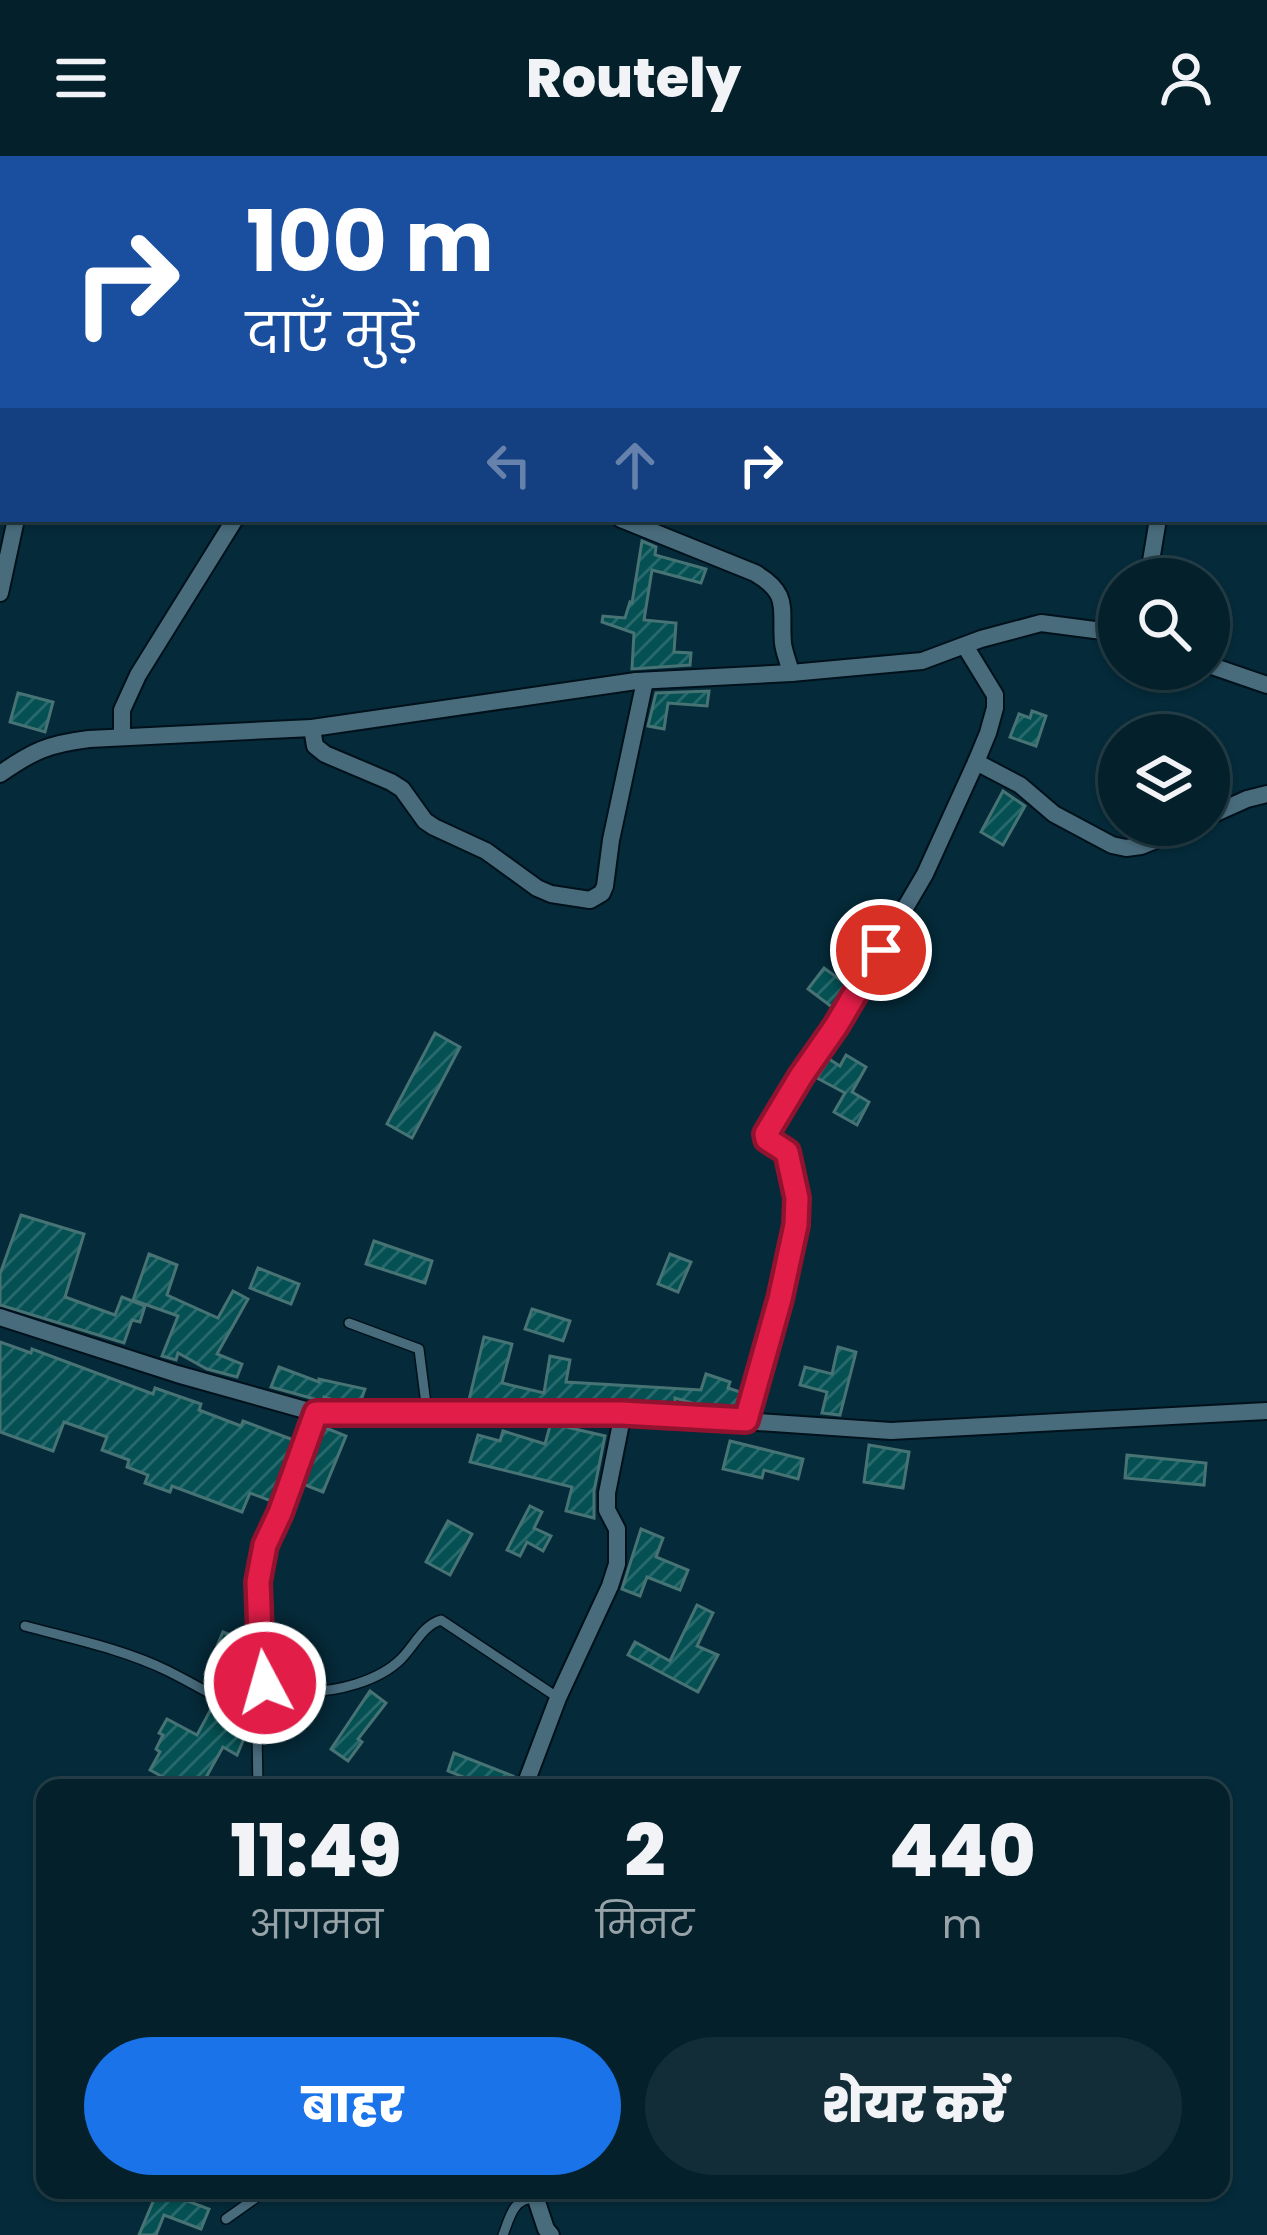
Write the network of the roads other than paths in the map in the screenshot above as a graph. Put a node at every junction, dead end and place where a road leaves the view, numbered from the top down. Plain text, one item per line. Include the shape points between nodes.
1 (15, 522) edge
2 (233, 522) edge
3 (628, 522) edge
4 (1158, 522) edge
5 (1152, 558) edge
6 (0, 592) edge
7 (1098, 628) edge
8 (964, 646) junction
9 (791, 673) junction
10 (1230, 673) edge
11 (645, 681) junction
12 (1267, 686) edge
13 (312, 728) junction
14 (122, 737) junction
15 (976, 762) junction
16 (0, 774) edge
17 (1267, 794) edge
18 (1230, 807) edge
19 (1098, 838) edge
20 (0, 1317) edge
21 (350, 1323) dead end
22 (427, 1412) junction
23 (1267, 1412) edge
24 (316, 1413) junction
25 (622, 1413) junction
26 (746, 1420) junction
27 (25, 1626) dead end
28 (257, 1682) junction
29 (558, 1698) junction
30 (258, 1720) junction
31 (258, 1779) edge
32 (527, 1779) edge
33 (254, 2199) edge
34 (523, 2199) edge
35 (536, 2199) edge
36 (226, 2219) dead end
37 (503, 2235) edge
38 (551, 2235) edge

1 - 6 street
2 - 14 street via 138,675 122,710
3 - 9 street via 768,580 782,603
4 - 5 street
7 - 8 street via 1041,623
8 - 9 street via 922,662
8 - 15 street via 995,695
9 - 11 street
10 - 12 street
11 - 13 street
11 - 13 street via 605,886 590,900 537,888 434,827 392,782 315,746
13 - 14 street
14 - 16 street via 48,747
15 - 19 street
15 - 26 street via 925,874 768,1128 767,1139 789,1158 797,1209
17 - 18 street
20 - 24 street
21 - 22 lane via 419,1349
22 - 24 street
22 - 25 street
23 - 26 street via 892,1431
24 - 28 lane via 265,1545
25 - 26 street
25 - 29 street via 607,1493 617,1564
27 - 30 lane via 143,1661
28 - 29 lane via 306,1691 341,1687 390,1668 441,1620
28 - 30 lane
29 - 32 street
30 - 31 lane
33 - 36 lane
34 - 37 lane
35 - 38 street

